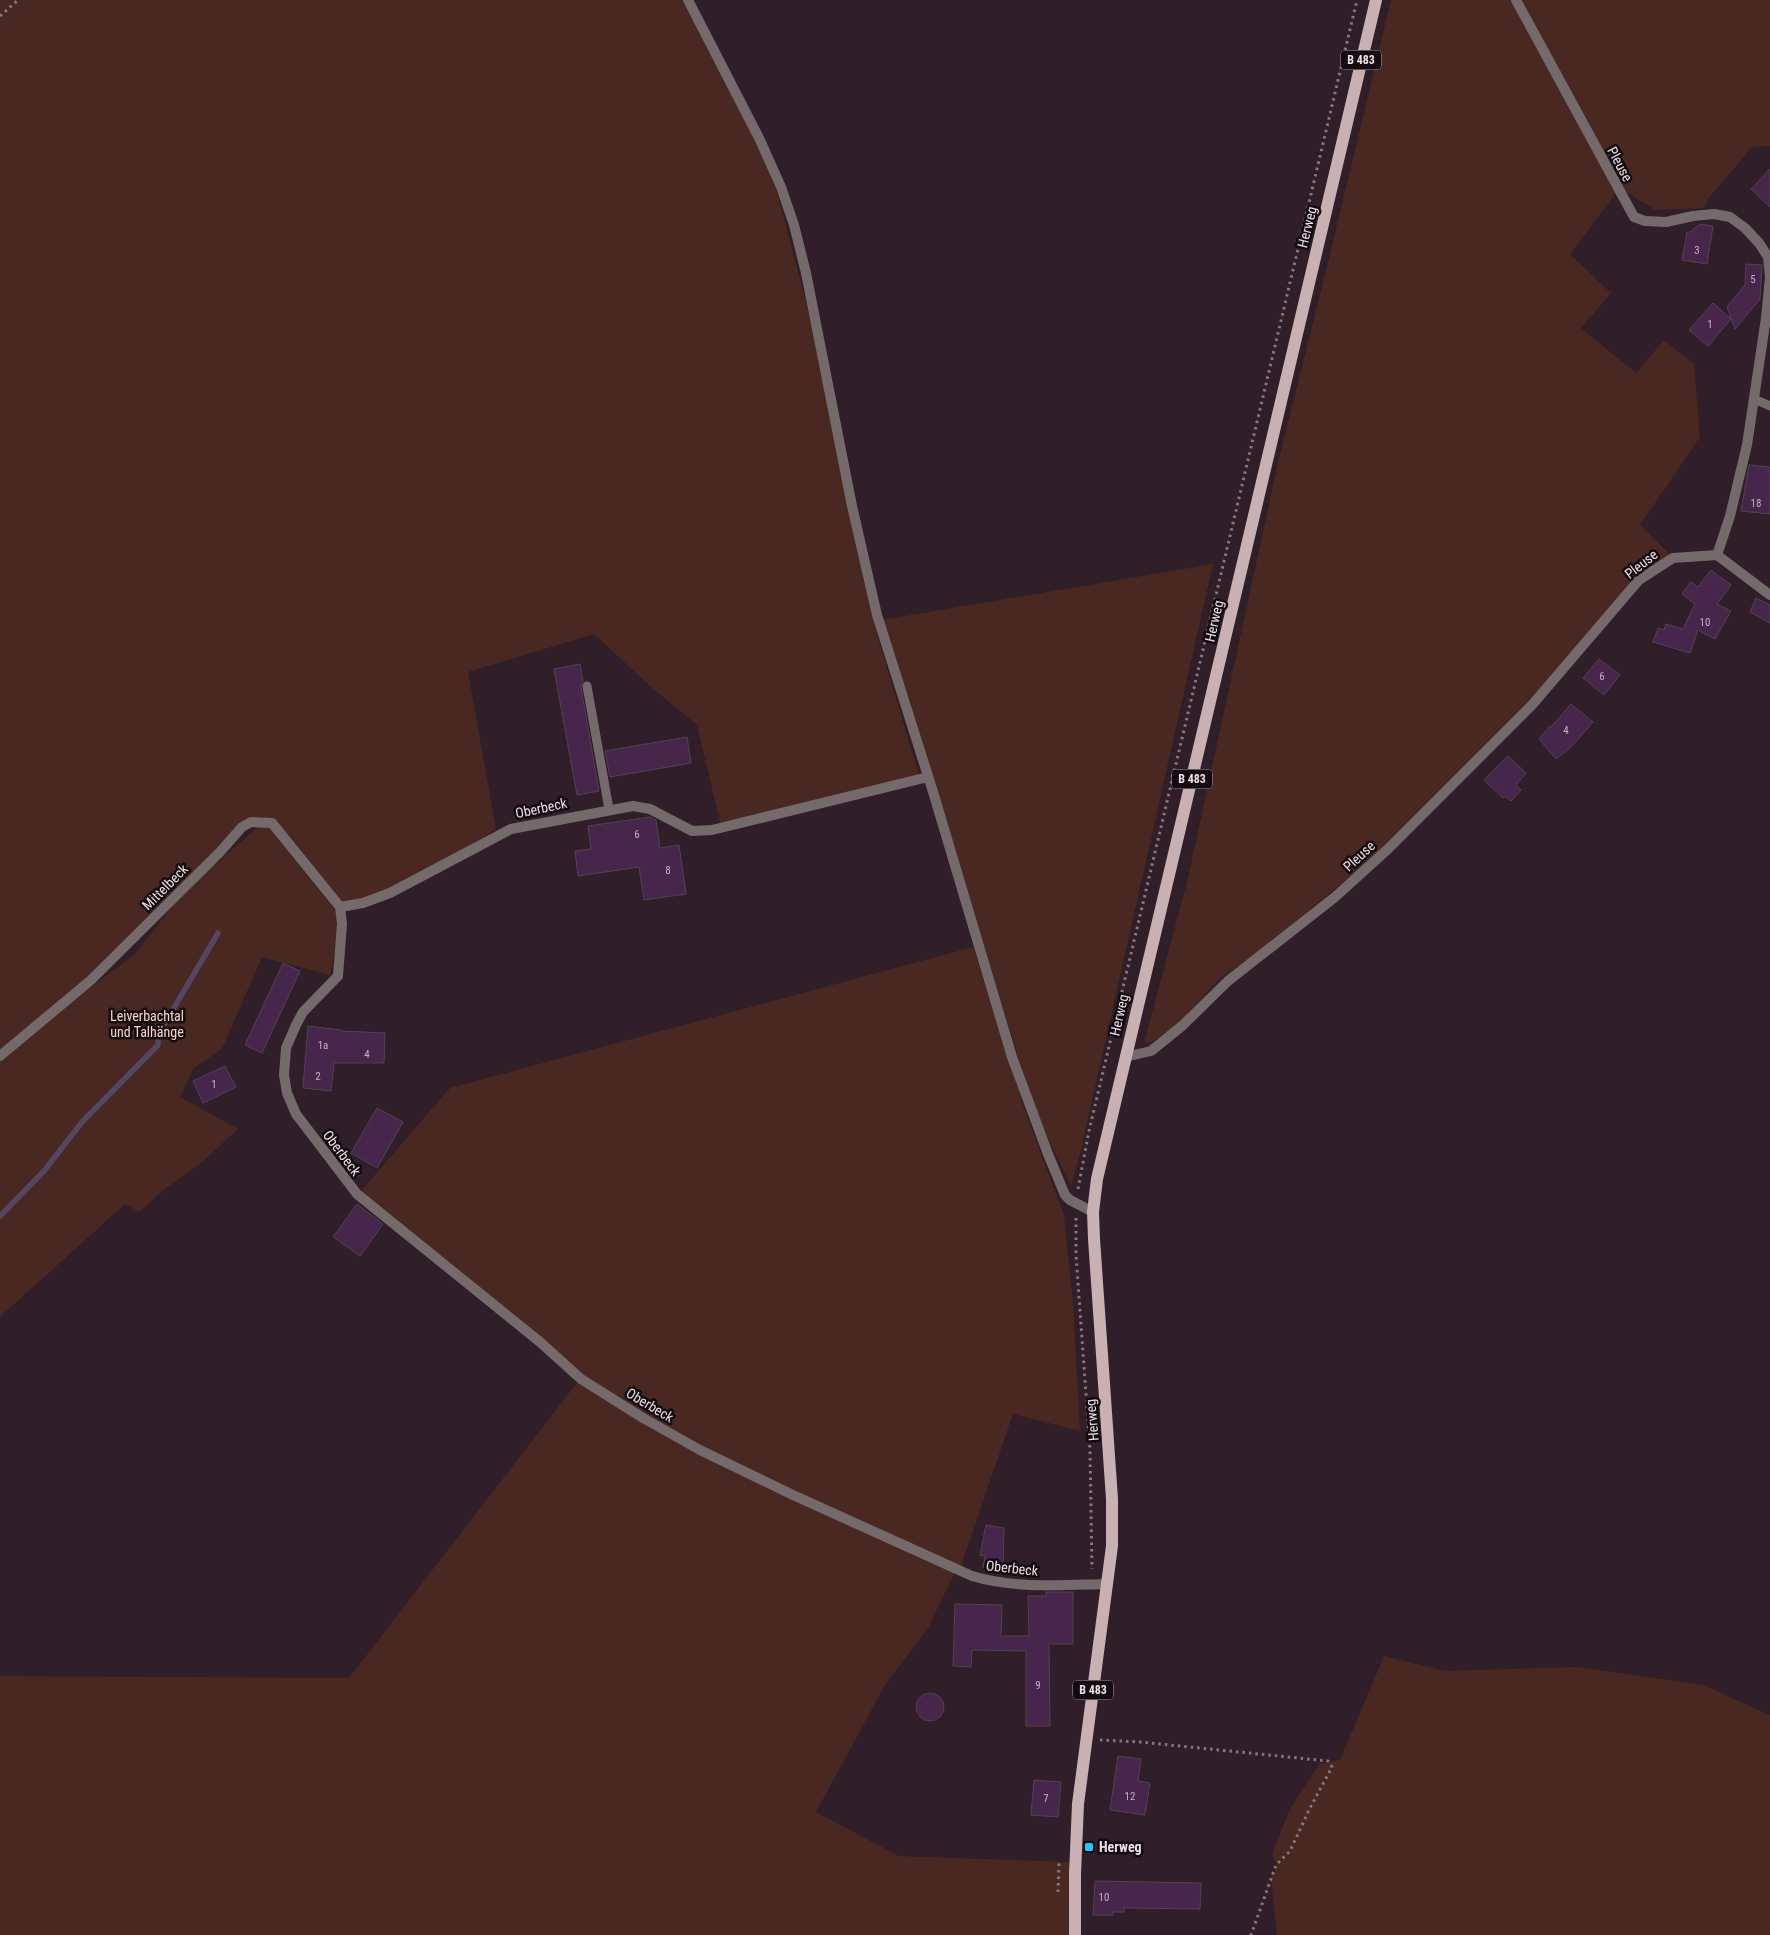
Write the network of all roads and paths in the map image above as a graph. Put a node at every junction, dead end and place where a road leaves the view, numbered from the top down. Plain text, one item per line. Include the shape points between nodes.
1 (18, 0) edge
2 (688, 0) edge
3 (1358, 0) edge
4 (1376, 0) edge
5 (1516, 0) edge
6 (0, 16) edge
7 (1754, 399) junction
8 (1770, 406) edge
9 (1717, 555) junction
10 (1770, 595) edge
11 (587, 686) dead end
12 (928, 777) junction
13 (609, 810) junction
14 (340, 907) junction
15 (0, 1056) edge
16 (1125, 1058) junction
17 (1076, 1204) junction
18 (1093, 1212) junction
19 (1108, 1584) junction
20 (1086, 1739) junction
21 (1075, 1935) edge
22 (1251, 1935) edge

1 - 6 path
2 - 12 street via 760,140 794,225 871,593
3 - 17 path via 1089,1131
4 - 16 main road, Herweg / B 483
5 - 7 street, Pleuse via 1634,217 1666,222 1714,214 1730,217 1745,228 1768,257 1770,277 1766,318
7 - 8 lane
7 - 9 street, Pleuse via 1747,445
9 - 10 street
9 - 16 street, Pleuse via 1673,558 1639,580 1532,705 1381,855 1335,897 1228,981 1151,1051
11 - 13 lane
12 - 13 street, Oberbeck via 712,830 692,831 650,810 633,806
12 - 17 street via 1024,1093 1062,1188
13 - 14 street, Oberbeck via 511,828 390,893
14 - 15 street, Mittelbeck via 272,823 251,822 242,827 91,980
14 - 19 street, Oberbeck via 338,976 303,1012 286,1048 284,1075 296,1114 357,1194 581,1379 700,1450 972,1576 1012,1584
16 - 18 main road, Herweg / B 483 via 1097,1179
17 - 18 street
18 - 19 main road, Herweg / B 483 via 1112,1499
19 - 20 main road, Herweg / B 483
20 - 21 main road, Herweg / B 483 via 1078,1804
20 - 22 path via 1328,1761 1332,1767 1290,1851 1276,1865

